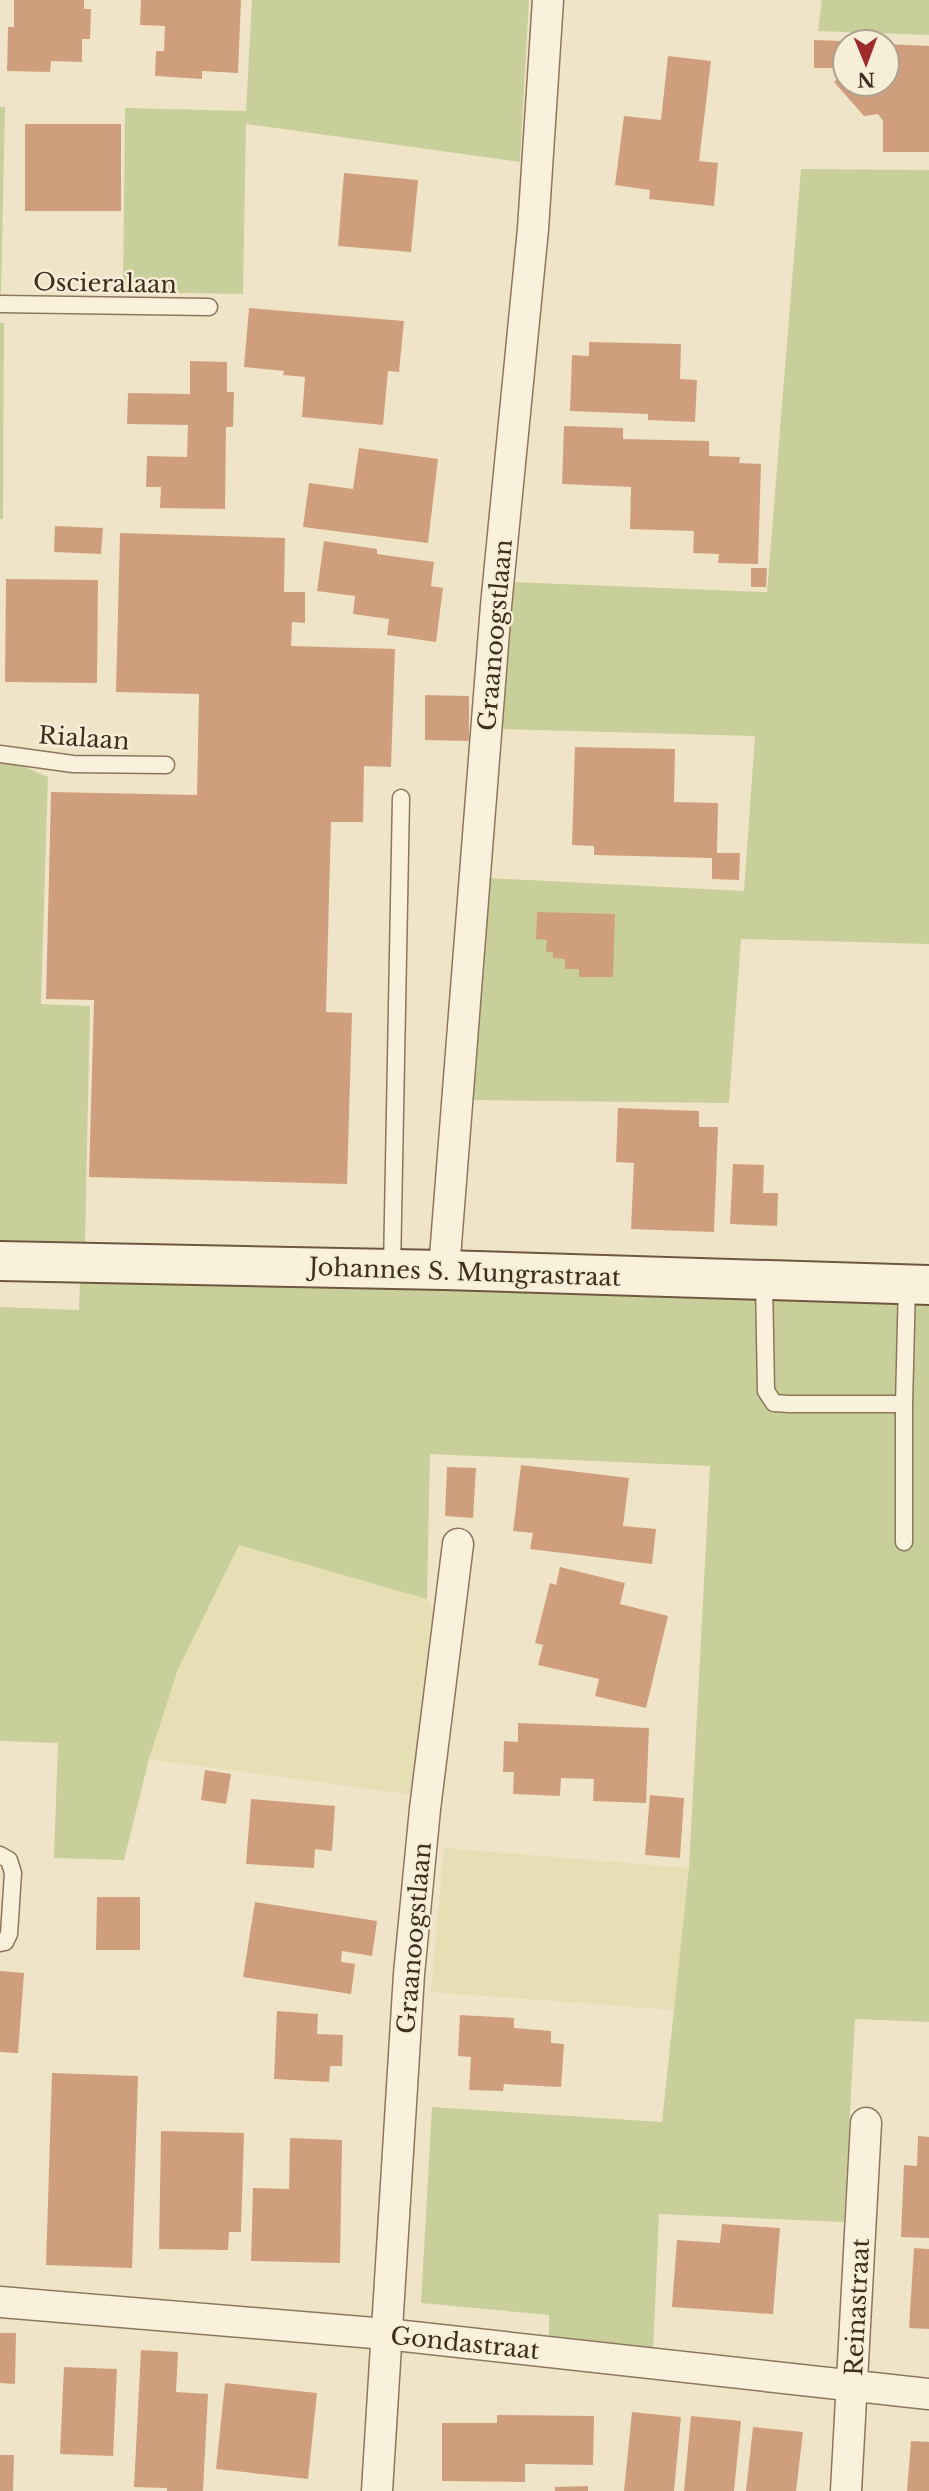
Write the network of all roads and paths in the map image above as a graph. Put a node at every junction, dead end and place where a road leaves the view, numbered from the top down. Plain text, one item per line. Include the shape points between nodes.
1 (548, 0) edge
2 (0, 304) edge
3 (209, 307) dead end
4 (0, 754) edge
5 (166, 765) dead end
6 (401, 798) dead end
7 (0, 1261) edge
8 (391, 1269) junction
9 (444, 1270) junction
10 (764, 1282) junction
11 (918, 1285) edge
12 (904, 1405) junction
13 (904, 1542) dead end
14 (458, 1544) dead end
15 (0, 1856) edge
16 (0, 1943) edge
17 (866, 2123) dead end
18 (0, 2302) edge
19 (386, 2334) junction
20 (853, 2387) junction
21 (929, 2394) edge
22 (377, 2491) edge
23 (846, 2491) edge

1 - 9 street, Graanoogstlaan via 533,229 496,606
2 - 3 lane, Oscieralaan
4 - 5 lane, Rialaan via 73,764
6 - 8 lane
7 - 8 street, Johannes S. Mungrastraat
8 - 9 street, Johannes S. Mungrastraat
9 - 10 street, Johannes S. Mungrastraat
10 - 11 street, Johannes S. Mungrastraat
10 - 12 lane via 766,1391 774,1402
11 - 12 lane
12 - 13 lane
14 - 19 street, Graanoogstlaan via 409,1974
15 - 16 lane via 9,1860 13,1873 9,1934
17 - 20 street, Reinastraat
18 - 19 street, Gondastraat
19 - 20 street, Gondastraat
19 - 22 street, Graanoogstlaan
20 - 21 street, Gondastraat
20 - 23 street, Reinastraat

